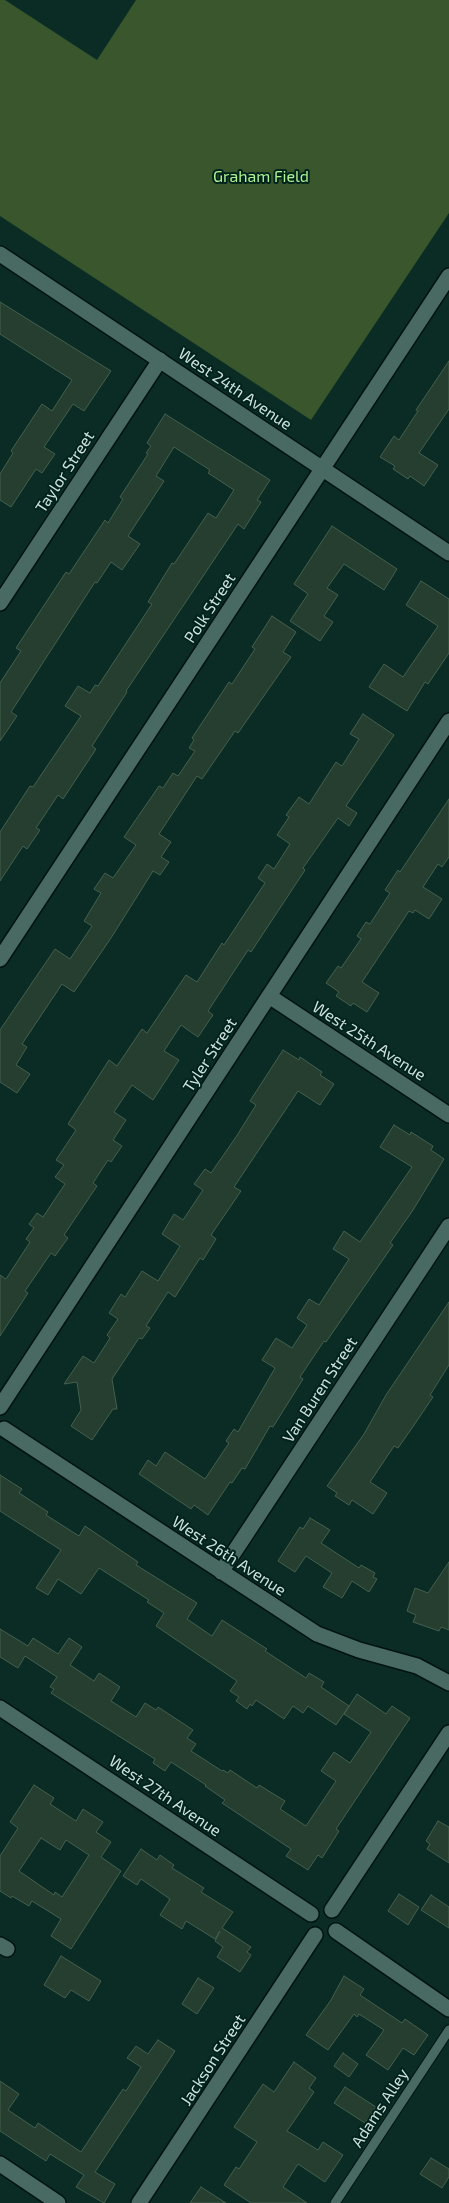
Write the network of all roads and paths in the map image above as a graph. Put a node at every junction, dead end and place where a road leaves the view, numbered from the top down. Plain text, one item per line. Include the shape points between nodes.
1 (0, 254) edge
2 (449, 276) edge
3 (160, 360) junction
4 (322, 469) junction
5 (449, 553) edge
6 (0, 603) edge
7 (449, 720) edge
8 (0, 959) edge
9 (269, 996) junction
10 (449, 1115) edge
11 (449, 1226) edge
12 (0, 1407) edge
13 (2, 1431) edge
14 (221, 1572) junction
15 (449, 1683) edge
16 (0, 1708) edge
17 (449, 1733) edge
18 (332, 1910) junction
19 (311, 1914) junction
20 (336, 1931) junction
21 (315, 1935) junction
22 (449, 2009) edge
23 (449, 2030) edge
24 (0, 2164) edge
25 (58, 2203) edge
26 (139, 2203) edge
27 (335, 2203) edge

1 - 3 street, West 24th Avenue
2 - 4 street, Polk Street
3 - 4 street, West 24th Avenue
3 - 6 street, Taylor Street
4 - 5 street, West 24th Avenue
4 - 8 street, Polk Street
7 - 9 street, Tyler Street
9 - 10 street, West 25th Avenue
9 - 12 street, Tyler Street
11 - 14 street, Van Buren Street
12 - 13 street via 7,1417
13 - 14 street, West 26th Avenue
14 - 15 street, West 26th Avenue via 317,1634 417,1666
16 - 19 street, West 27th Avenue
17 - 18 street
18 - 19 street via 321,1908
18 - 20 street via 339,1921
19 - 21 street via 309,1924
20 - 21 street via 328,1937
20 - 22 street
21 - 26 street, Jackson Street
23 - 27 lane, Adams Alley
24 - 25 street

